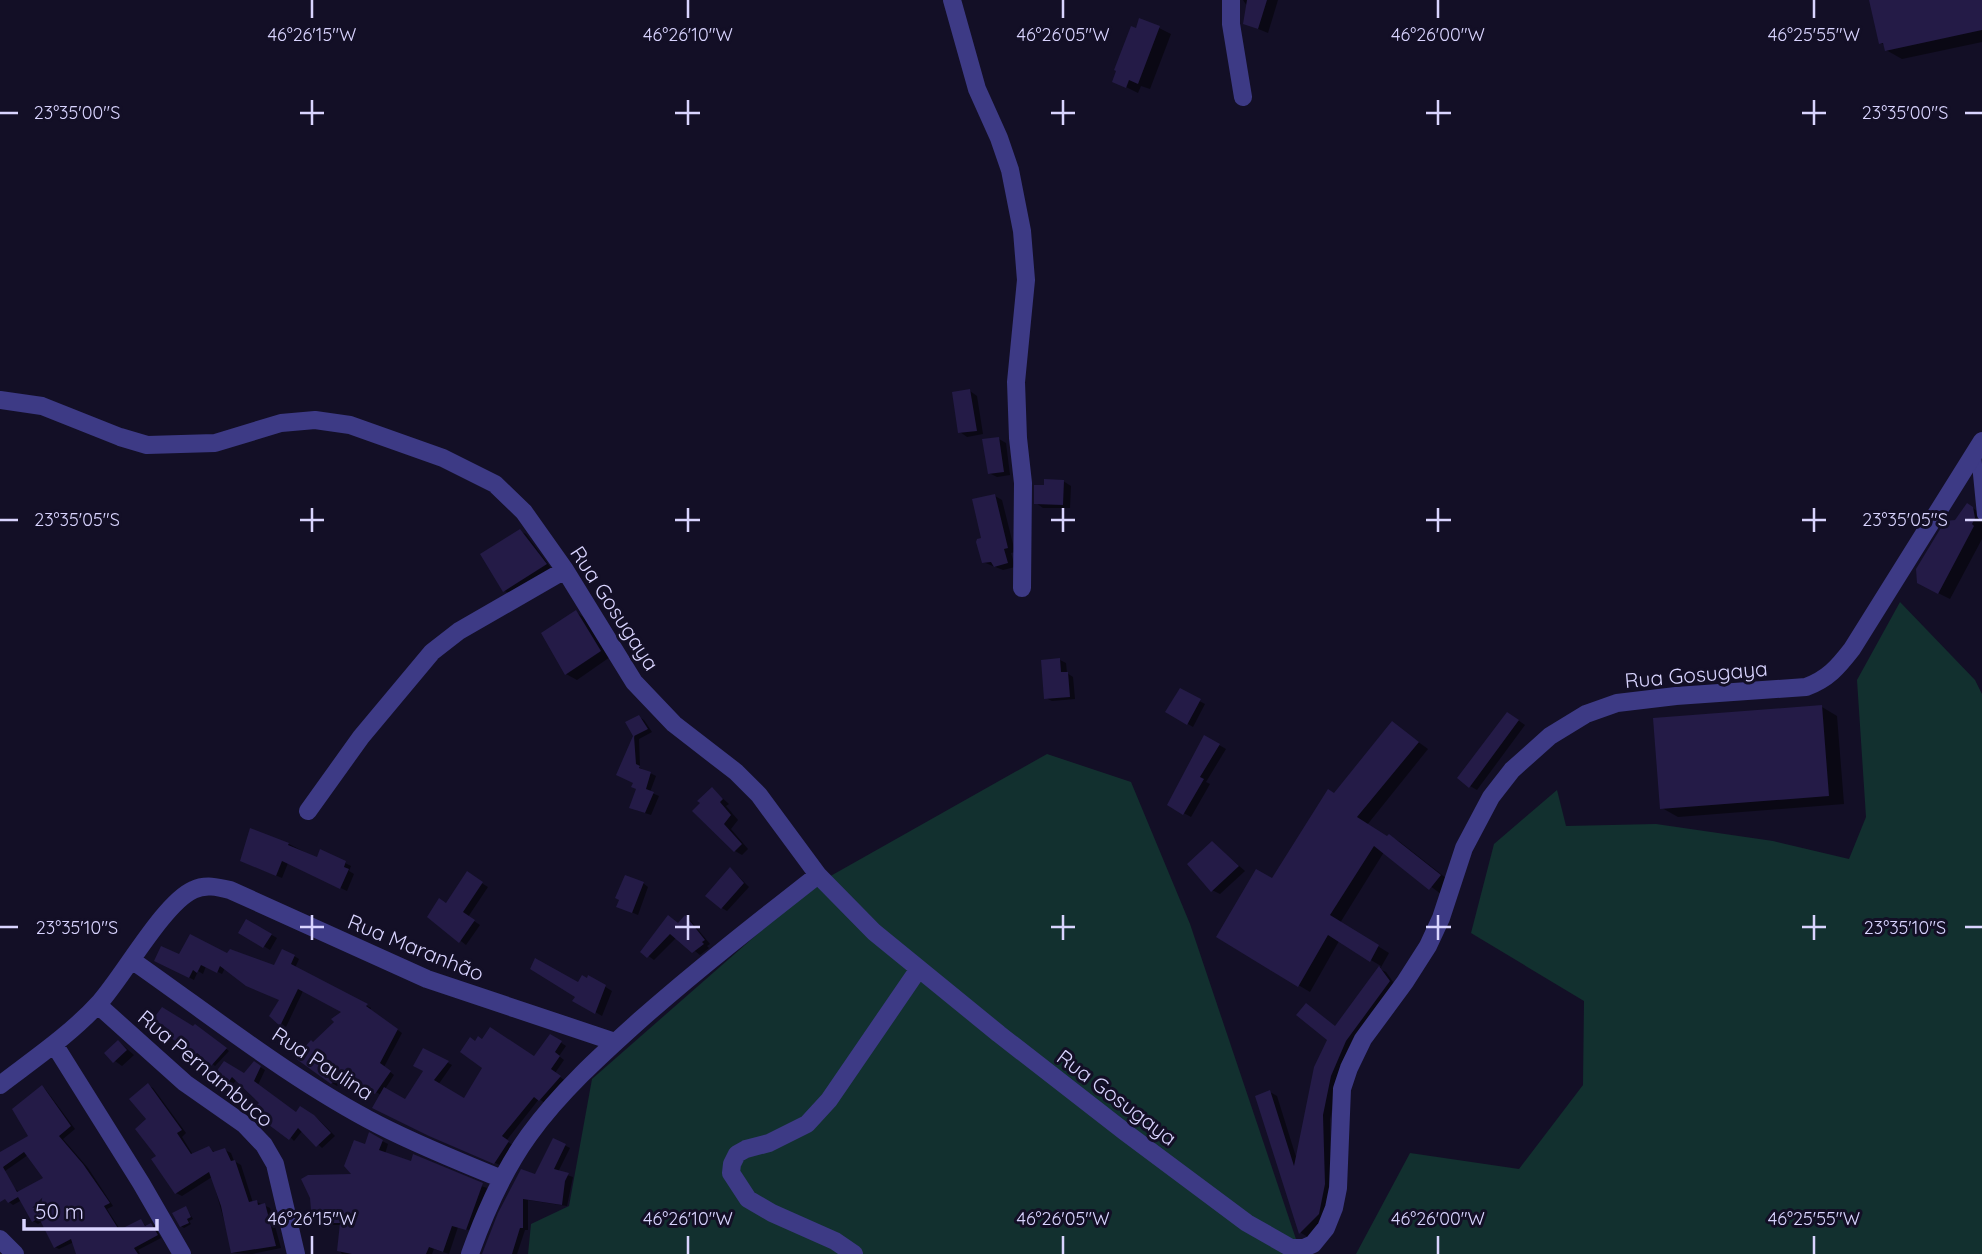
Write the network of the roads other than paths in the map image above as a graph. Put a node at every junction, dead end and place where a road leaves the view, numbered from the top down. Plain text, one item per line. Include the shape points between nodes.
1 (952, 0) edge
2 (1231, 0) edge
3 (1242, 97) dead end
4 (0, 400) edge
5 (1979, 446) edge
6 (1982, 515) edge
7 (565, 570) junction
8 (1022, 588) dead end
9 (308, 811) dead end
10 (818, 875) junction
11 (133, 961) junction
12 (918, 970) junction
13 (98, 1005) junction
14 (615, 1042) junction
15 (54, 1044) junction
16 (0, 1085) edge
17 (502, 1179) junction
18 (0, 1239) edge
19 (1297, 1251) edge
20 (15, 1254) edge
21 (182, 1254) edge
22 (296, 1254) edge
23 (470, 1254) edge
24 (854, 1254) edge

1 - 8 street via 977,89 1010,170 1022,231 1026,280 1016,382 1023,483
2 - 3 street
4 - 7 street, Rua Gosugaya via 42,406 147,445 215,443 281,423 315,420 350,425 443,458 495,484 524,512
5 - 6 lane
5 - 19 street, Rua Gosugaya via 1833,673 1806,687 1617,703 1586,714 1550,736 1512,770 1491,797 1464,848 1428,946 1363,1039 1349,1068 1342,1089 1334,1208 1313,1244
7 - 9 street via 432,652 361,737
7 - 10 street, Rua Gosugaya via 634,682 674,724 759,795
10 - 12 street, Rua Gosugaya
10 - 14 street
11 - 13 street
11 - 14 street, Rua Maranhão via 160,920 192,890 230,890 427,979
11 - 17 street, Rua Paulina via 349,1108
12 - 19 street, Rua Gosugaya via 1247,1223
12 - 24 street via 829,1100 807,1124 746,1149 732,1164 731,1173 748,1199
13 - 15 street
13 - 22 street, Rua Pernambuco via 185,1083 245,1125 264,1145 275,1164
14 - 17 street via 530,1135
15 - 16 street
15 - 21 street
17 - 23 street
18 - 20 street

